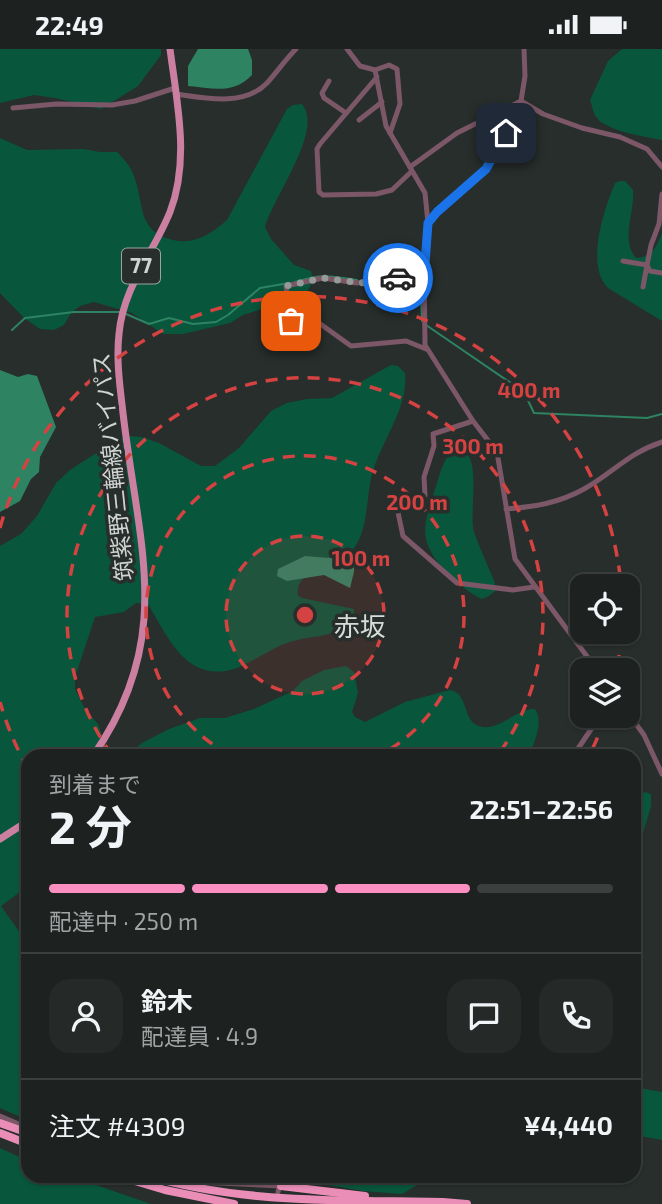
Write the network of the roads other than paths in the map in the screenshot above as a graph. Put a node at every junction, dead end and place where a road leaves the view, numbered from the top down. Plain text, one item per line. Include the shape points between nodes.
1 (170, 49) edge
2 (296, 49) edge
3 (347, 49) edge
4 (524, 49) edge
5 (376, 74) junction
6 (329, 81) dead end
7 (175, 91) junction
8 (521, 101) junction
9 (382, 102) junction
10 (13, 108) dead end
11 (346, 113) junction
12 (359, 120) dead end
13 (390, 133) junction
14 (662, 167) edge
15 (411, 169) junction
16 (662, 194) edge
17 (428, 223) junction
18 (623, 261) dead end
19 (647, 265) junction
20 (662, 274) edge
21 (424, 277) junction
22 (643, 287) dead end
23 (426, 349) junction
24 (473, 421) junction
25 (662, 442) edge
26 (506, 509) junction
27 (534, 587) junction
28 (588, 658) edge
29 (592, 728) edge
30 (639, 728) edge
31 (98, 749) edge
32 (578, 749) edge
33 (662, 774) edge
34 (21, 826) edge
35 (0, 839) edge
36 (0, 1116) edge
37 (0, 1123) edge
38 (21, 1127) edge
39 (21, 1129) edge
40 (0, 1133) edge
41 (21, 1141) edge
42 (142, 1183) edge
43 (174, 1183) edge
44 (209, 1183) edge
45 (280, 1185) edge
46 (417, 1201) junction
47 (234, 1204) edge
48 (467, 1204) edge

1 - 7 main road, 筑紫野三輪線バイパス / 77
2 - 7 street via 267,83 250,95 219,99
3 - 5 street via 360,66
4 - 8 street
5 - 9 street
5 - 11 street
5 - 13 street via 389,65 397,69 400,104
6 - 11 street via 324,97
7 - 10 street via 112,105
7 - 31 main road, 筑紫野三輪線バイパス / 77 via 181,150 176,191 169,214 132,284 118,333 120,385 146,587 145,625 128,694
8 - 14 street via 543,114 647,149
8 - 15 street via 457,133
8 - 17 street via 491,163
9 - 12 street
9 - 13 street
11 - 15 street via 317,149 321,194 392,190
13 - 15 street
15 - 17 street via 425,193
16 - 19 street
17 - 21 street
18 - 19 street
19 - 20 street via 650,271
19 - 22 street
21 - 23 street
21 - 23 street via 361,283 323,278 286,286 291,321 319,323 351,346 406,341
23 - 24 street
24 - 26 street via 497,452
24 - 27 street via 433,434 425,496 396,503 403,536 457,583 513,590
25 - 26 street via 634,453 564,499
26 - 27 street via 515,559
27 - 28 street
29 - 32 street
30 - 33 street
34 - 35 main road
36 - 38 street
37 - 39 highway
40 - 41 highway
42 - 47 highway
43 - 46 highway via 260,1199
44 - 45 street
45 - 46 highway
46 - 48 highway

